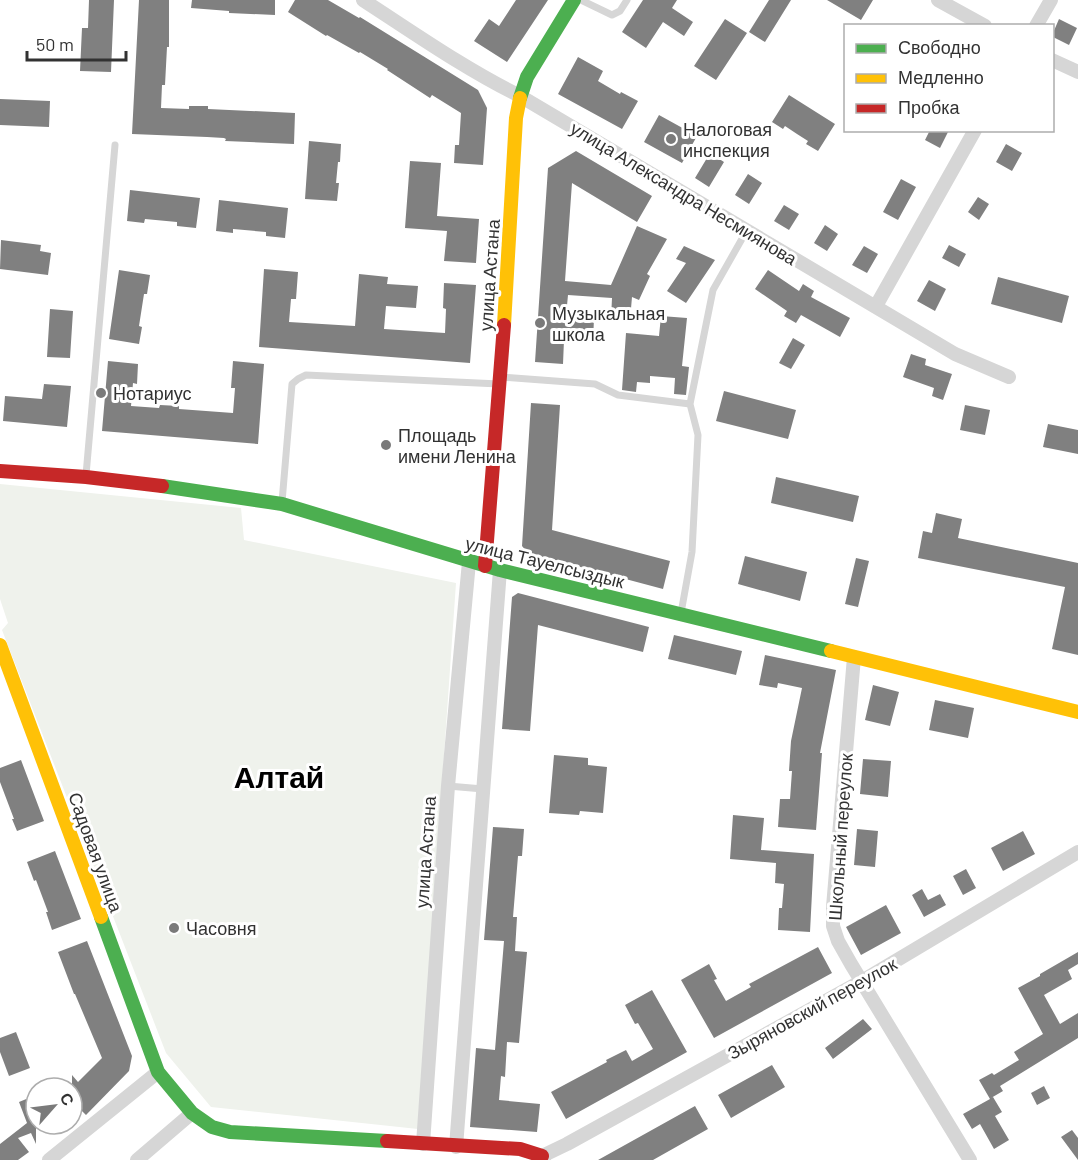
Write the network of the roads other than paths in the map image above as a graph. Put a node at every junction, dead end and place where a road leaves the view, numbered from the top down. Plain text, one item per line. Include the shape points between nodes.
1 (363, 0) edge
2 (574, 0) edge
3 (581, 0) edge
4 (627, 0) edge
5 (939, 0) edge
6 (1051, 0) edge
7 (981, 24) edge
8 (1037, 24) edge
9 (1054, 60) edge
10 (1078, 72) edge
11 (520, 96) junction
12 (974, 132) edge
13 (115, 145) dead end
14 (747, 230) junction
15 (876, 306) junction
16 (1009, 377) dead end
17 (499, 380) junction
18 (690, 404) junction
19 (0, 471) edge
20 (86, 477) junction
21 (282, 504) junction
22 (469, 562) junction
23 (485, 566) junction
24 (500, 570) junction
25 (681, 615) junction
26 (0, 645) edge
27 (854, 657) junction
28 (1063, 708) junction
29 (1078, 712) edge
30 (1078, 727) edge
31 (448, 786) junction
32 (483, 789) junction
33 (1078, 852) edge
34 (862, 981) junction
35 (158, 1072) junction
36 (192, 1113) junction
37 (423, 1144) junction
38 (456, 1146) junction
39 (543, 1158) edge
40 (49, 1160) edge
41 (137, 1160) edge
42 (970, 1160) edge

1 - 11 street, улица Александра Несмиянова
2 - 11 street, улица Астана via 527,77
3 - 4 lane via 612,15
5 - 7 street
6 - 8 street
9 - 10 street
11 - 14 street, улица Александра Несмиянова
11 - 17 street, улица Астана
12 - 15 street
13 - 20 lane
14 - 15 street, улица Александра Несмиянова
14 - 18 lane via 713,290
15 - 16 street, улица Александра Несмиянова via 955,354
17 - 18 lane via 595,384 618,395
17 - 21 lane via 306,375 298,379 292,384
17 - 23 street, улица Астана
18 - 25 lane via 698,435 692,552
19 - 20 street, улица Тауелсыздык
20 - 21 street, улица Тауелсыздык
21 - 22 street, улица Тауелсыздык
22 - 23 street, улица Тауелсыздык
22 - 31 street, улица Астана
23 - 24 street, улица Тауелсыздык
24 - 25 street, улица Тауелсыздык
24 - 32 street
25 - 27 street, улица Тауелсыздык
26 - 35 street, Садовая улица
27 - 28 street, улица Тауелсыздык
27 - 34 street, Школьный переулок via 833,926
28 - 29 street, улица Тауелсыздык
28 - 30 street
31 - 32 lane
31 - 37 street, улица Астана
32 - 38 street
33 - 34 street, Зыряновский переулок
34 - 39 street, Зыряновский переулок
34 - 42 street, Школьный переулок
35 - 36 street, Садовая улица
35 - 40 street
36 - 37 street via 230,1132
36 - 41 street
37 - 38 street
38 - 39 street via 520,1149

